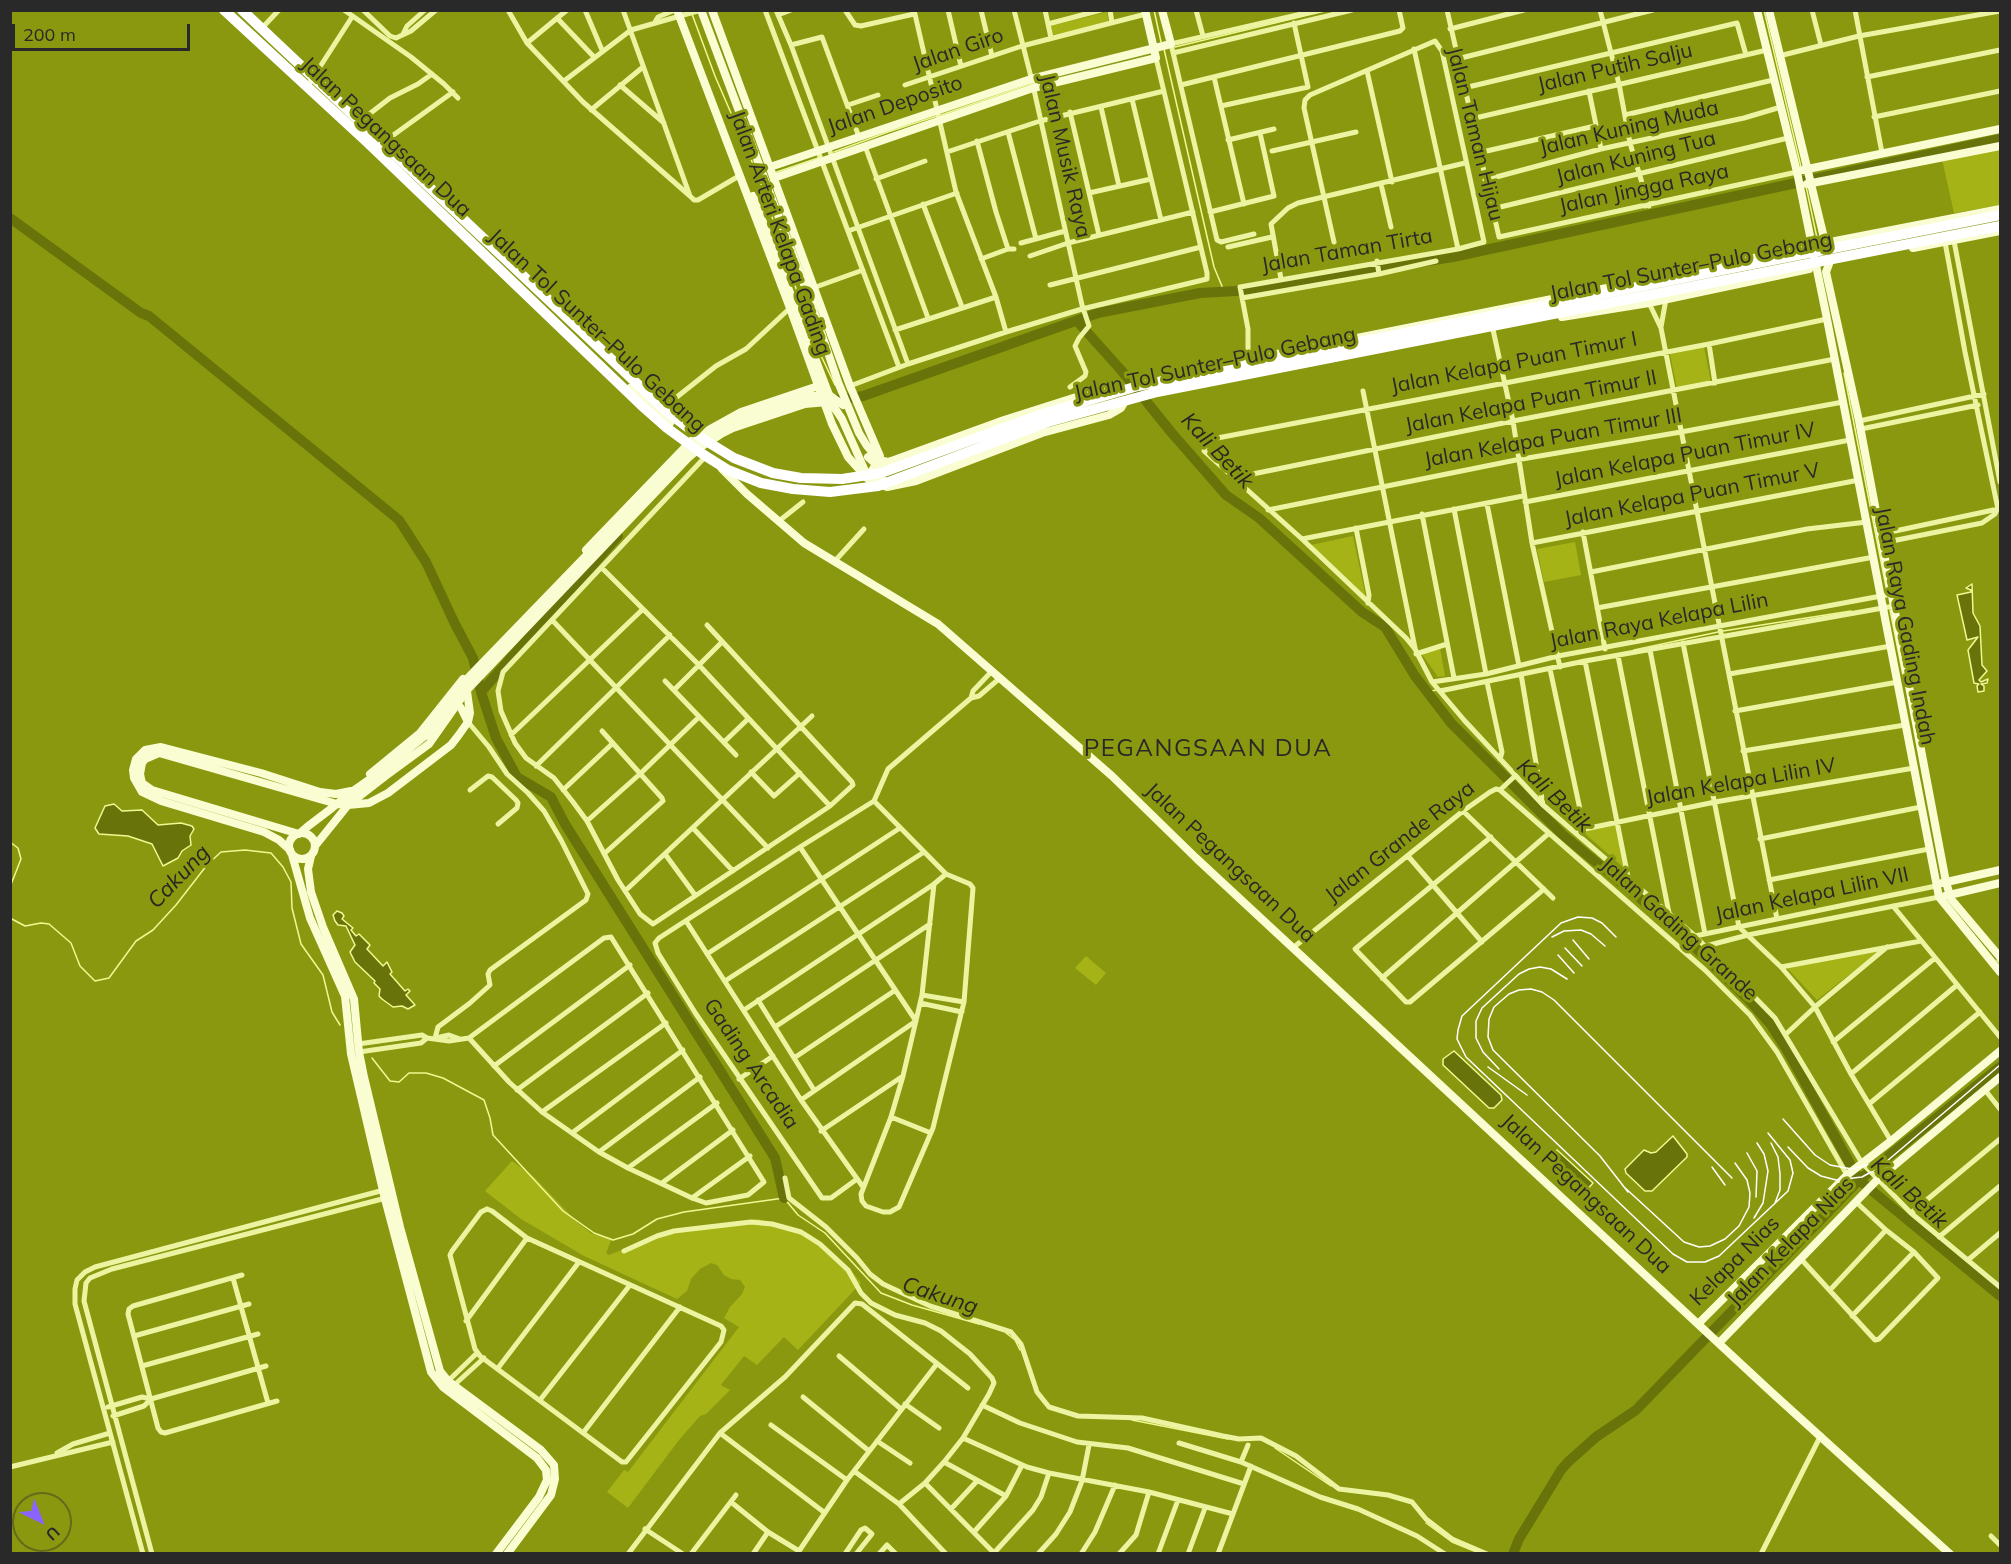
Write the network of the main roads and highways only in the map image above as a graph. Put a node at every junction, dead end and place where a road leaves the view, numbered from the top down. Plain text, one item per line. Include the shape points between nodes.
1 (224, 10) edge
2 (242, 10) edge
3 (712, 10) edge
4 (1162, 10) edge
5 (1757, 10) edge
6 (1769, 10) edge
7 (699, 11) edge
8 (1145, 12) edge
9 (681, 13) edge
10 (1155, 52) junction
11 (906, 125) junction
12 (2001, 129) edge
13 (2001, 146) edge
14 (830, 153) junction
15 (769, 174) junction
16 (1803, 178) junction
17 (2001, 210) edge
18 (2001, 215) edge
19 (2001, 226) edge
20 (2001, 231) edge
21 (1825, 243) junction
22 (1812, 246) junction
23 (1829, 264) junction
24 (1816, 267) junction
25 (802, 303) junction
26 (1176, 378) junction
27 (820, 387) junction
28 (1122, 391) junction
29 (1175, 393) junction
30 (1124, 403) junction
31 (690, 442) junction
32 (934, 445) junction
33 (879, 460) junction
34 (855, 465) junction
35 (944, 470) junction
36 (867, 478) junction
37 (1886, 594) junction
38 (463, 678) junction
39 (443, 703) junction
40 (468, 722) junction
41 (382, 774) junction
42 (258, 777) junction
43 (363, 784) junction
44 (353, 790) junction
45 (337, 804) junction
46 (348, 805) junction
47 (298, 834) junction
48 (315, 846) junction
49 (291, 852) junction
50 (311, 856) junction
51 (2001, 870) edge
52 (1946, 882) junction
53 (2001, 883) edge
54 (1936, 886) junction
55 (1950, 895) junction
56 (1939, 897) junction
57 (2001, 957) edge
58 (2001, 972) edge
59 (355, 1048) junction
60 (2001, 1051) edge
61 (2001, 1077) edge
62 (1797, 1224) joint
63 (1700, 1325) junction
64 (1718, 1342) junction
65 (517, 1437) junction
66 (496, 1554) edge
67 (507, 1554) edge
68 (1950, 1554) edge

1 - 19 highway, Jalan Tol Sunter–Pulo Gebang, bridge via 654,417 728,470 761,483 793,489 830,492 878,486 1048,422 1157,392
1 - 31 main road, Jalan Pegangsaan Dua
2 - 18 highway, Jalan Tol Sunter–Pulo Gebang, bridge via 666,411 734,458 773,473 801,478 842,479 881,473 1042,414 1138,386
3 - 15 main road, Jalan Arteri Kelapa Gading
4 - 10 main road, Jalan Deposito via 1170,47
5 - 16 main road via 1788,138
6 - 16 main road
7 - 15 main road, Jalan Arteri Kelapa Gading
8 - 10 main road
9 - 25 main road, Jalan Arteri Kelapa Gading via 746,178
9 - 25 main road, Jalan Arteri Kelapa Gading via 739,176
10 - 11 main road, Jalan Deposito via 1032,83
11 - 14 main road, Jalan Deposito via 859,137
11 - 14 main road via 865,146
12 - 16 main road via 1882,153
13 - 16 main road
14 - 15 main road, Jalan Deposito
15 - 25 main road, Jalan Arteri Kelapa Gading
15 - 25 main road, Jalan Arteri Kelapa Gading via 813,288
16 - 21 main road, Jalan Raya Gading Indah
16 - 22 main road, Jalan Raya Gading Indah
17 - 21 main road
20 - 23 main road
21 - 22 main road
21 - 23 main road, Jalan Raya Gading Indah
22 - 24 main road, Jalan Raya Gading Indah
22 - 26 main road via 1270,354
23 - 24 main road
23 - 37 main road, Jalan Raya Gading Indah via 1826,273 1881,538
24 - 29 main road via 1649,303
24 - 37 main road, Jalan Raya Gading Indah via 1874,557
25 - 27 main road, Jalan Arteri Kelapa Gading
25 - 33 main road, Jalan Arteri Kelapa Gading via 848,388 867,446
26 - 28 main road, bridge
26 - 29 main road
27 - 31 main road via 741,412
27 - 34 main road, Jalan Arteri Kelapa Gading, bridge via 838,416
27 - 34 main road, Jalan Arteri Kelapa Gading, bridge via 825,406
28 - 32 main road via 1110,388 1092,392
28 - 41 main road, bridge via 1027,420 889,470 868,457 843,405 829,395 810,396 730,421 682,454 462,684 430,732
29 - 30 main road, bridge
30 - 35 main road via 1109,415 1048,431
30 - 41 main road, bridge via 1033,429 886,482 866,473 842,419 827,402 805,404 733,428 688,458 467,690 429,744
31 - 38 main road, bridge
31 - 63 main road, Jalan Pegangsaan Dua via 804,543 938,624 992,671 1112,776
32 - 33 main road via 888,462
32 - 35 main road
33 - 36 main road
34 - 36 main road, Jalan Arteri Kelapa Gading
35 - 36 main road via 893,486 879,485
37 - 52 main road, Jalan Raya Gading Indah via 1894,606
37 - 54 main road, Jalan Raya Gading Indah via 1883,608
38 - 39 main road
38 - 40 main road via 470,702
39 - 40 main road via 453,701
39 - 43 main road via 420,733 377,767
40 - 46 main road via 451,745 388,793 369,802
41 - 43 main road
41 - 46 main road
42 - 44 main road via 326,793
42 - 45 main road
42 - 47 main road via 159,753 145,759 140,774 142,783 152,790
42 - 49 main road via 158,747 140,754 133,774 140,790 152,797 258,830 279,840
43 - 44 main road
44 - 45 main road
45 - 46 main road
45 - 47 main road
46 - 48 main road
47 - 48 main road via 310,836
47 - 49 main road via 291,840
48 - 50 main road
49 - 50 main road via 302,860
49 - 59 main road via 310,918 345,996
50 - 59 main road via 311,892 354,999
51 - 52 main road
52 - 54 main road
52 - 55 main road, Jalan Raya Gading Indah
53 - 55 main road
54 - 56 main road, Jalan Raya Gading Indah
55 - 56 main road
55 - 57 main road, Jalan Raya Gading Indah
56 - 58 main road, Jalan Raya Gading Indah
59 - 65 main road via 388,1193 440,1371 449,1386
60 - 62 main road, Jalan Kelapa Nias via 1863,1166 1849,1173
61 - 64 main road, Jalan Kelapa Nias via 1875,1180
62 - 63 main road, Kelapa Nias
63 - 64 main road, Jalan Pegangsaan Dua
64 - 68 main road, Jalan Pegangsaan Dua
65 - 66 main road via 541,1462 547,1480 540,1497
65 - 67 main road via 552,1462 555,1479 551,1495

